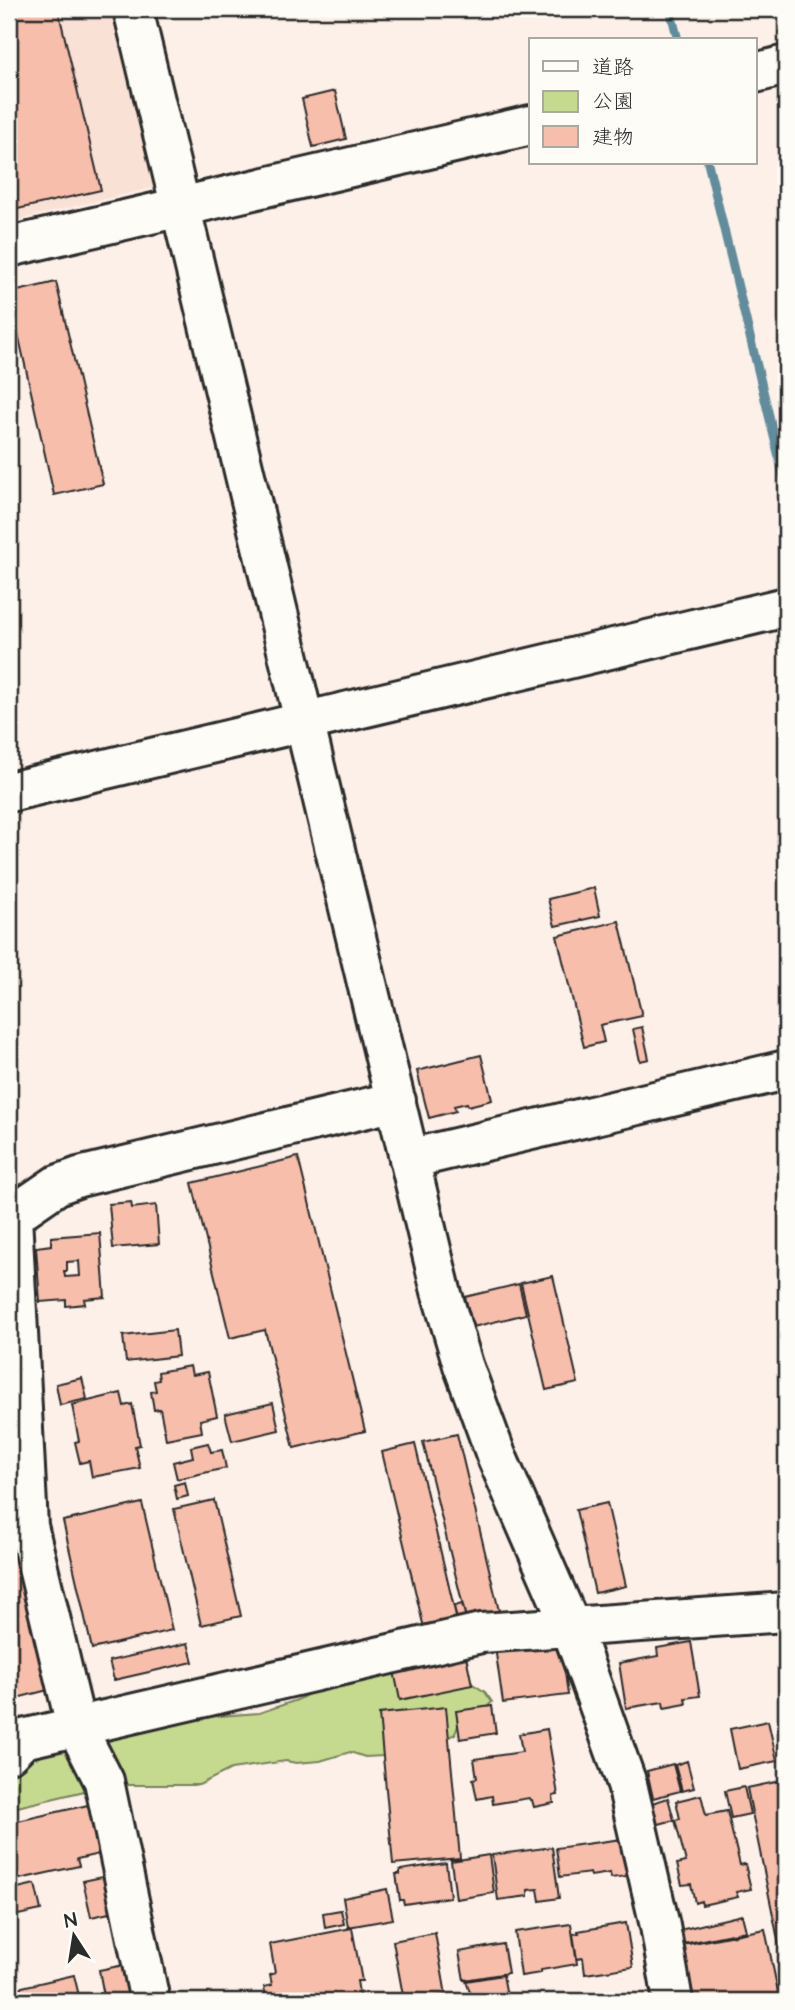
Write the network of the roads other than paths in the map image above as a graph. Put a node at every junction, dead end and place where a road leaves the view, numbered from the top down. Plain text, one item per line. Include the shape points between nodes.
1 (133, 9) edge
2 (786, 65) edge
3 (756, 73) edge
4 (529, 125) edge
5 (182, 207) junction
6 (9, 247) edge
7 (786, 607) edge
8 (305, 721) junction
9 (9, 792) edge
10 (786, 1070) edge
11 (396, 1101) junction
12 (409, 1159) junction
13 (10, 1217) edge
14 (786, 1612) edge
15 (571, 1627) junction
16 (76, 1726) junction
17 (9, 1753) edge
18 (150, 2001) edge
19 (673, 2001) edge

1 - 5 street
2 - 3 street
4 - 5 street
5 - 6 street
5 - 8 street
7 - 8 street
8 - 9 street
8 - 11 street
10 - 12 street
11 - 12 street
11 - 13 street via 79,1177 57,1185
12 - 15 street via 463,1365 496,1455
13 - 16 street via 26,1512
14 - 15 street
15 - 16 street via 481,1633
15 - 19 street via 627,1784
16 - 17 street via 23,1739
16 - 18 street via 104,1781

